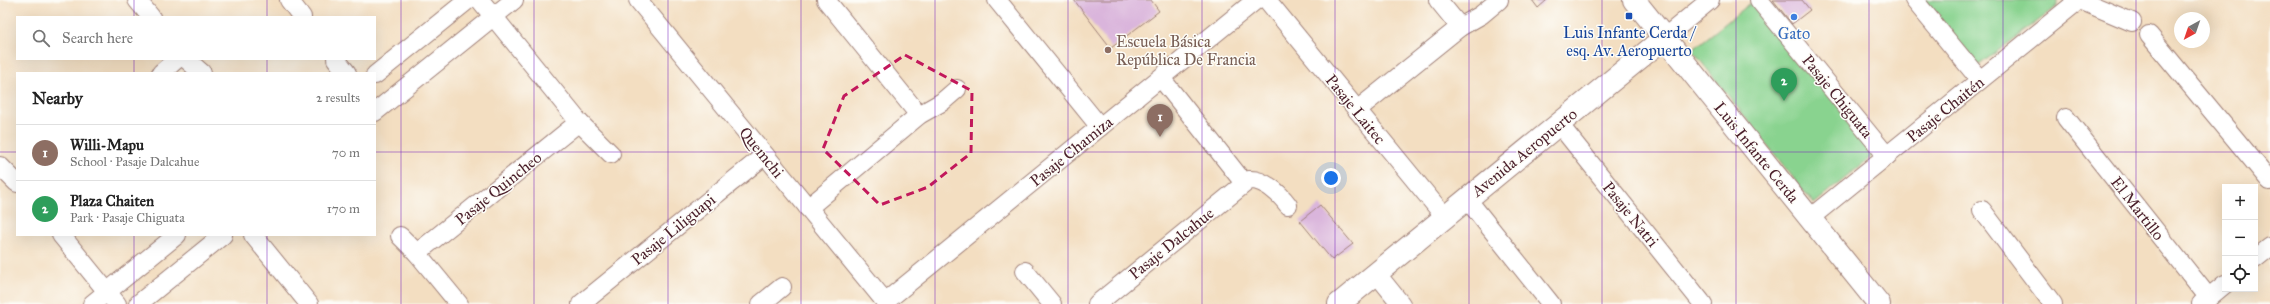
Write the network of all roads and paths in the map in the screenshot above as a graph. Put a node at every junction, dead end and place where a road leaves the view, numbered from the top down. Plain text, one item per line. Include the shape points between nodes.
1 (137, 0) edge
2 (289, 0) edge
3 (468, 0) edge
4 (480, 0) edge
5 (514, 0) edge
6 (638, 0) edge
7 (826, 0) edge
8 (998, 0) edge
9 (1256, 0) edge
10 (1267, 0) edge
11 (1438, 0) edge
12 (1499, 0) edge
13 (1634, 0) edge
14 (1710, 0) edge
15 (1759, 0) edge
16 (2080, 0) edge
17 (1917, 1) edge
18 (150, 16) edge
19 (301, 16) edge
20 (493, 16) junction
21 (2132, 22) dead end
22 (1460, 27) junction
23 (2149, 35) dead end
24 (1664, 38) junction
25 (176, 60) edge
26 (187, 60) edge
27 (337, 60) edge
28 (162, 72) edge
29 (201, 72) edge
30 (346, 72) edge
31 (376, 75) edge
32 (1161, 78) junction
33 (1980, 80) junction
34 (957, 89) dead end
35 (376, 110) edge
36 (1357, 110) junction
37 (919, 115) junction
38 (2066, 118) dead end
39 (579, 122) junction
40 (1559, 124) junction
41 (1100, 127) junction
42 (611, 154) dead end
43 (764, 155) junction
44 (1887, 156) junction
45 (0, 166) edge
46 (2270, 181) edge
47 (16, 182) edge
48 (1244, 183) junction
49 (1467, 199) junction
50 (1288, 205) dead end
51 (808, 208) junction
52 (1982, 210) dead end
53 (1445, 218) junction
54 (1810, 218) junction
55 (62, 236) edge
56 (176, 236) edge
57 (222, 236) edge
58 (254, 236) edge
59 (400, 236) dead end
60 (2270, 246) edge
61 (417, 253) junction
62 (2258, 256) edge
63 (1025, 272) dead end
64 (1376, 273) junction
65 (782, 287) dead end
66 (2222, 287) edge
67 (112, 298) edge
68 (2205, 301) edge
69 (886, 303) edge
70 (92, 304) edge
71 (138, 304) edge
72 (309, 304) edge
73 (459, 304) edge
74 (581, 304) edge
75 (761, 304) edge
76 (1052, 304) edge
77 (1097, 304) edge
78 (1339, 304) edge
79 (1401, 304) edge
80 (1551, 304) edge
81 (1702, 304) edge
82 (1879, 304) edge
83 (2054, 304) edge

1 - 18 street
2 - 19 street
3 - 31 street
4 - 20 street
5 - 20 street
6 - 43 street, Quemchi
7 - 37 street
8 - 41 street
9 - 32 street, Pasaje Chamiza
10 - 36 street, Pasaje Laitec
11 - 22 street
12 - 22 street via 1481,15
13 - 24 street, Luis Infante Cerda
14 - 24 street, Avenida Aeropuerto
15 - 44 street, Pasaje Chiguata
16 - 21 street
16 - 33 street, Pasaje Chaitén
17 - 33 street
20 - 35 street
20 - 39 street
22 - 36 street
23 - 46 street
24 - 40 street, Avenida Aeropuerto
24 - 54 street, Luis Infante Cerda
25 - 28 street
26 - 29 street
27 - 30 street
32 - 41 street, Pasaje Chamiza
32 - 48 street
33 - 44 street, Pasaje Chaitén
34 - 37 street via 938,105
36 - 53 street, Pasaje Laitec
37 - 51 street
38 - 68 street, El Martillo
39 - 42 street
39 - 61 street, Pasaje Quincheo
40 - 49 street, Avenida Aeropuerto
40 - 81 street, Pasaje Natri
41 - 69 street, Pasaje Chamiza
43 - 51 street, Quemchi
43 - 74 street, Pasaje Liliguapi
44 - 54 street, Pasaje Chaitén
45 - 47 street
48 - 50 street via 1252,180 1273,189
48 - 77 street, Pasaje Dalcahue
49 - 53 street, Avenida Aeropuerto
49 - 80 street
51 - 69 street, Quemchi
52 - 83 street
53 - 64 street, Avenida Aeropuerto
54 - 82 street, Luis Infante Cerda
55 - 67 street
56 - 67 street
57 - 71 street
58 - 72 street
59 - 61 street
60 - 62 street
61 - 73 street
63 - 76 street
64 - 78 street, Avenida Aeropuerto
64 - 79 street
65 - 75 street
66 - 68 street
67 - 70 street

